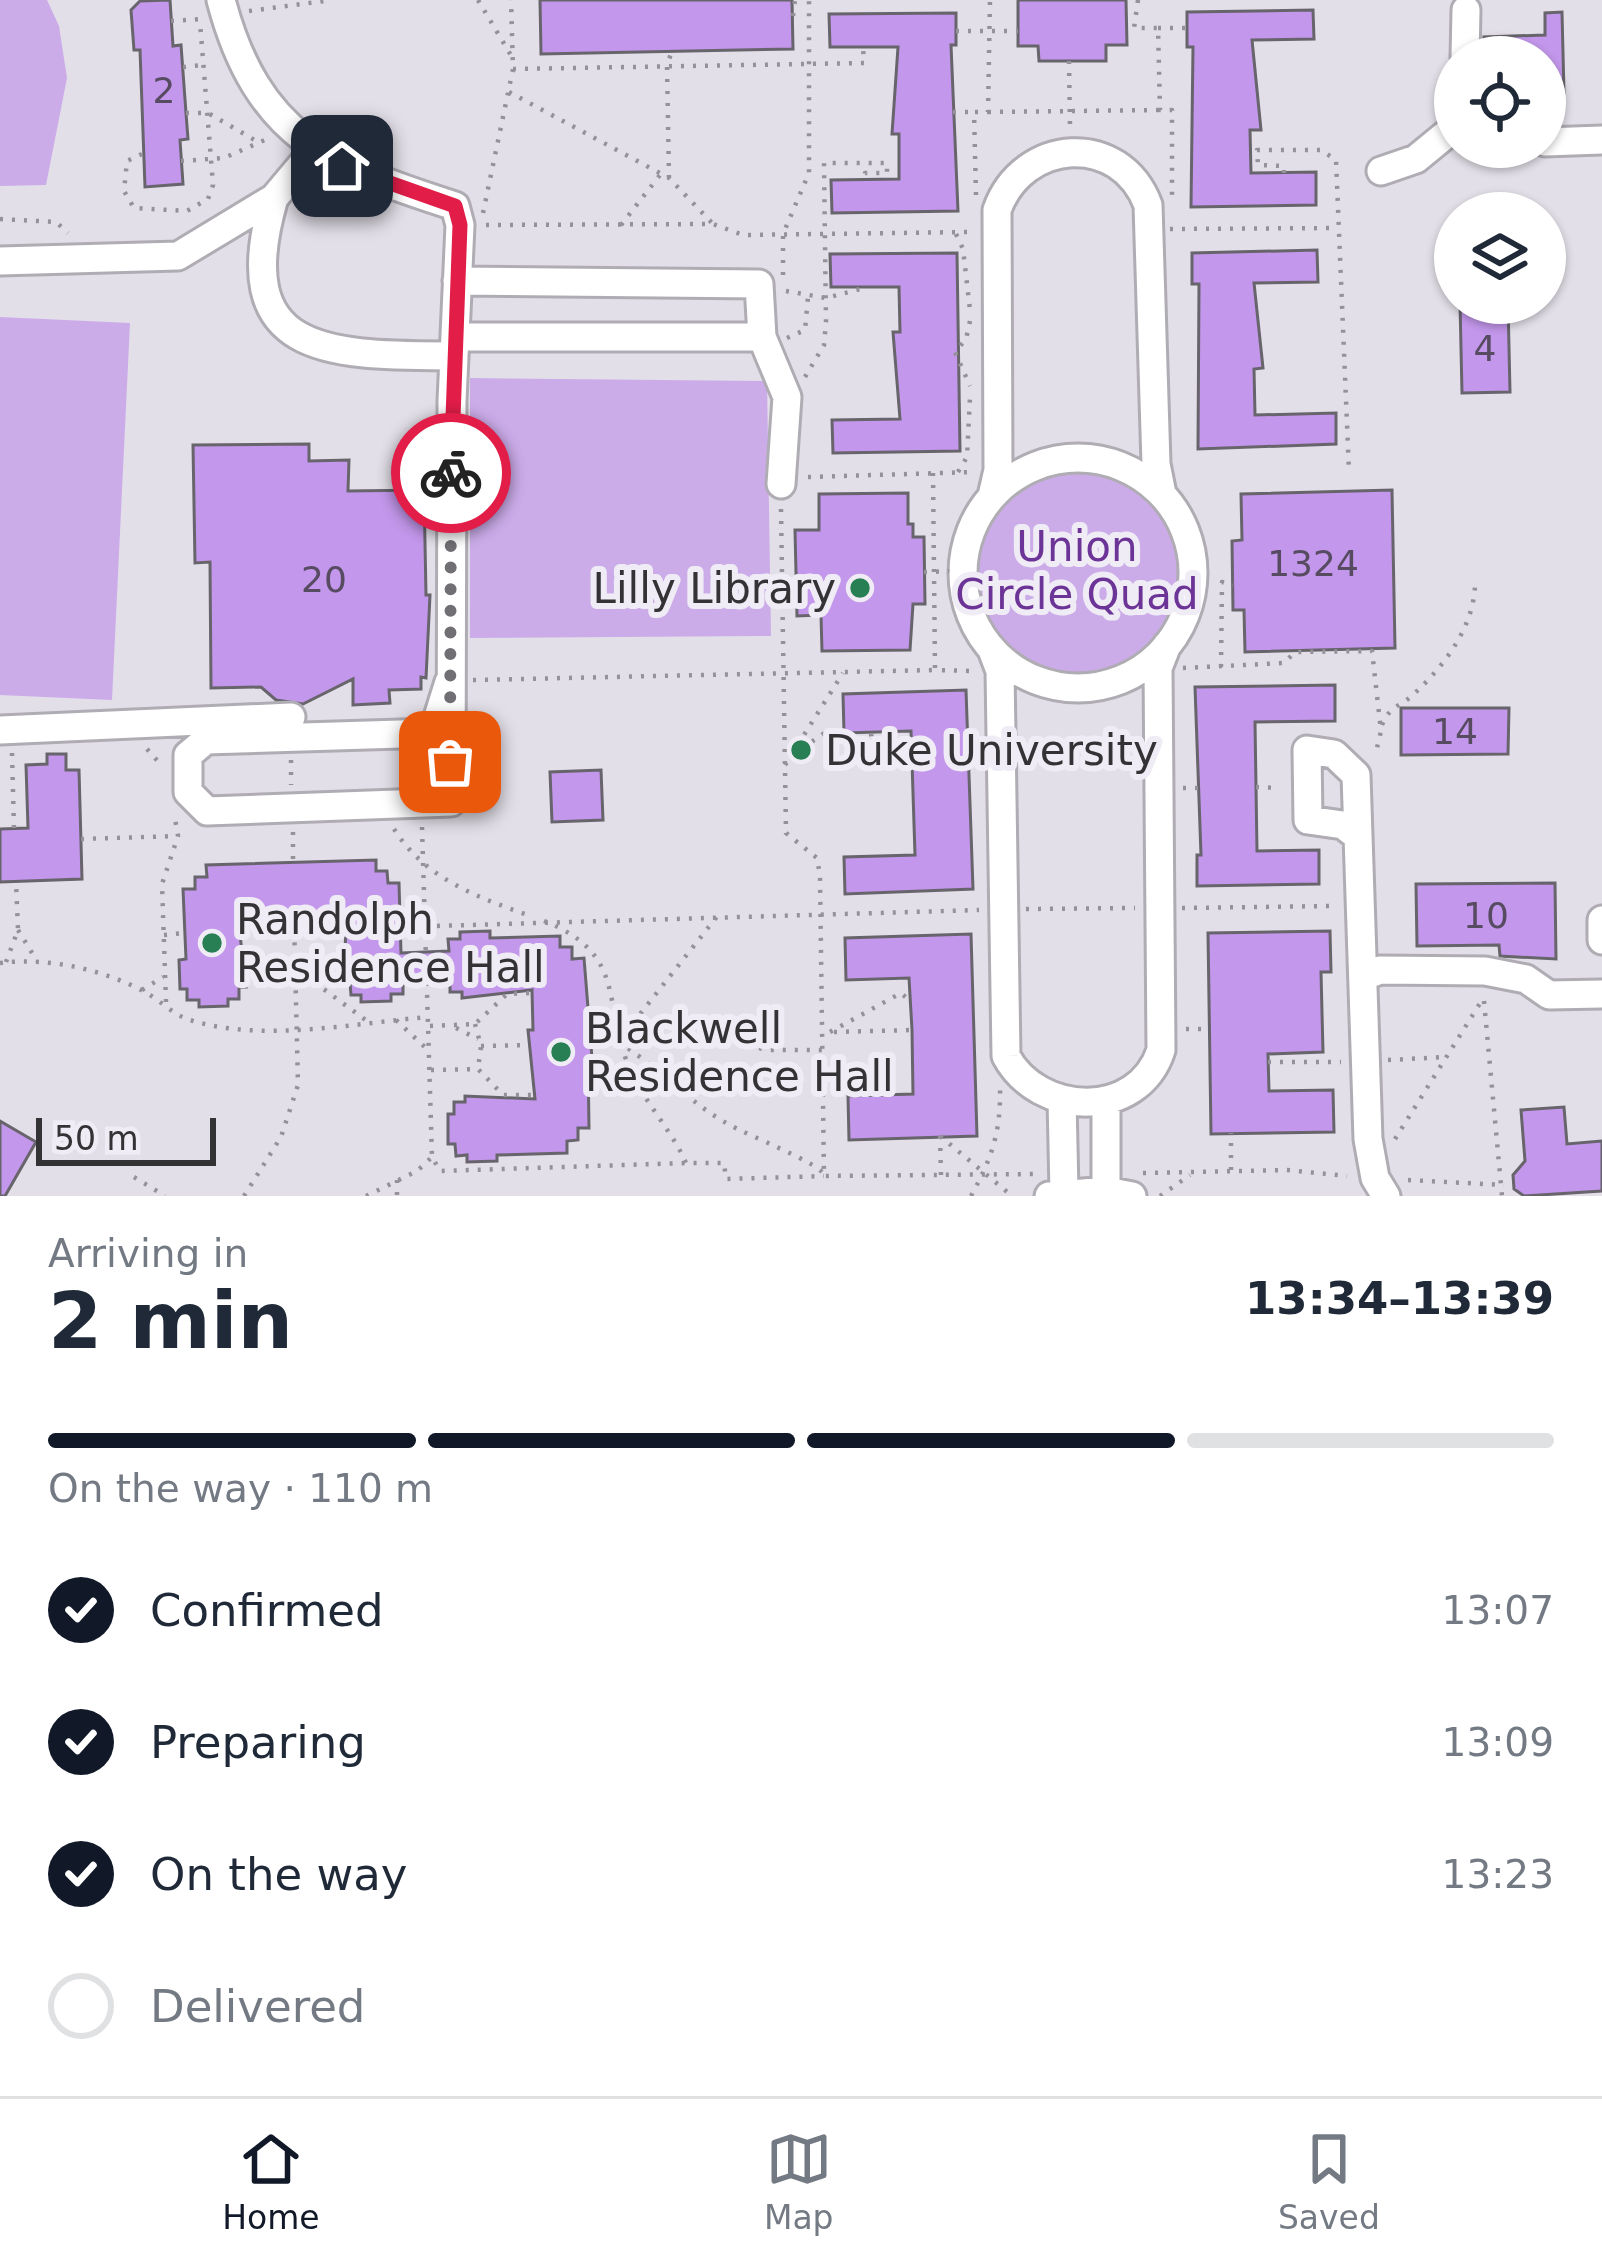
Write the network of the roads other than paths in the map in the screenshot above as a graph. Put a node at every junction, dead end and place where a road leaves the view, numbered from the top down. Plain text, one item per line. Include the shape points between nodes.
1 (210, 6) edge
2 (1466, 10) dead end
3 (1465, 36) edge
4 (1602, 140) edge
5 (1566, 141) edge
6 (1434, 144) edge
7 (316, 148) junction
8 (1382, 171) dead end
9 (274, 198) junction
10 (0, 261) edge
11 (458, 281) junction
12 (762, 337) junction
13 (455, 347) junction
14 (995, 483) junction
15 (781, 484) road end
16 (1162, 494) junction
17 (1167, 645) junction
18 (996, 661) junction
19 (455, 681) junction
20 (291, 717) dead end
21 (6, 729) edge
22 (1357, 836) dead end
23 (1602, 920) edge
24 (1602, 940) edge
25 (1364, 976) junction
26 (1602, 977) edge
27 (1602, 994) edge
28 (1062, 1100) junction
29 (1106, 1101) junction
30 (1388, 1184) edge
31 (1057, 1194) edge
32 (1119, 1194) edge

1 - 7 street via 290,128
2 - 3 street
4 - 5 street
6 - 8 street
7 - 9 street
7 - 11 street via 342,166 455,206
9 - 10 street via 178,256
9 - 13 street via 259,271 264,299 288,329 356,355
11 - 12 street via 759,284
11 - 13 street
12 - 13 street
12 - 15 street via 788,398
13 - 19 street
14 - 16 street via 1071,459 1117,465
14 - 16 street via 986,232 1016,176 1047,155 1070,151 1099,155 1132,174 1148,206
14 - 18 street via 948,571
16 - 17 street via 1184,529 1192,564 1185,614
17 - 18 street via 1126,677 1085,687 1034,679
17 - 29 street via 1158,668 1161,1050 1145,1081
18 - 28 street via 1006,1055 1029,1087
19 - 19 street via 451,802 414,811 207,811 188,792 188,755 206,740 433,733
20 - 21 street
22 - 25 street
23 - 24 street
25 - 27 street via 1380,970 1484,984 1526,979 1549,995
25 - 30 street via 1368,1139
26 - 27 street
28 - 29 street
28 - 31 street
29 - 32 street
31 - 32 street

